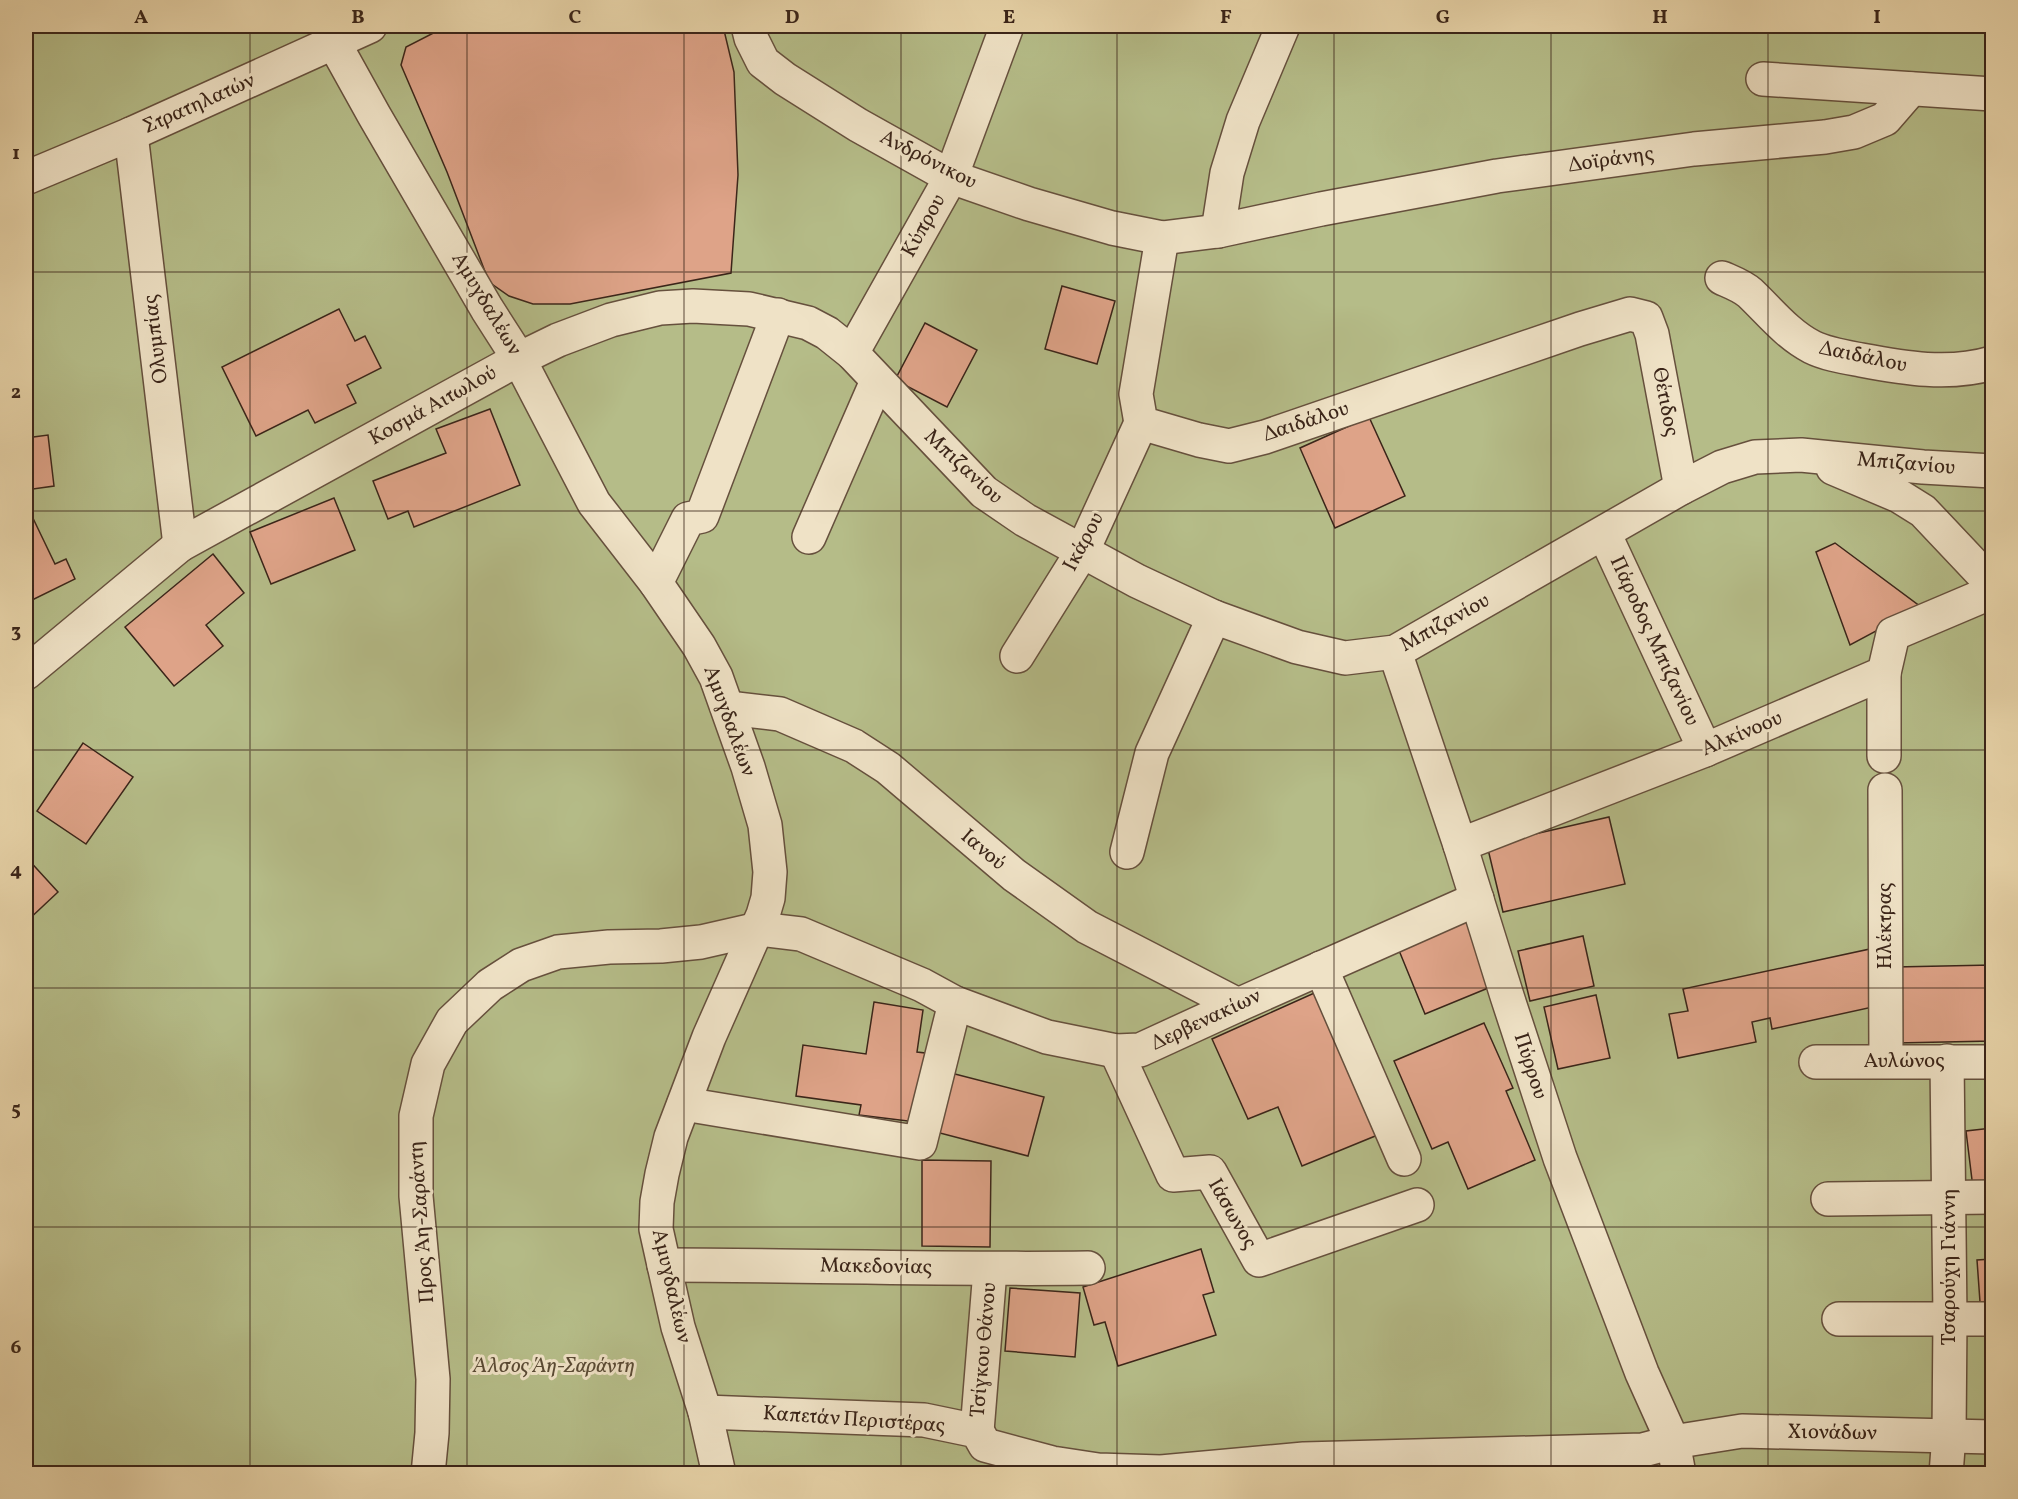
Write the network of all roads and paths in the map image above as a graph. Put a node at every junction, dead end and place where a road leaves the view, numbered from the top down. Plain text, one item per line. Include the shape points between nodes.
1 (370, 26) edge
2 (748, 26) edge
3 (1007, 26) edge
4 (1283, 26) edge
5 (334, 43) junction
6 (1763, 79) dead end
7 (1911, 89) junction
8 (1992, 94) edge
9 (131, 134) junction
10 (951, 177) junction
11 (26, 178) edge
12 (1218, 231) junction
13 (1162, 238) junction
14 (1722, 278) dead end
15 (778, 315) junction
16 (1646, 318) joint
17 (852, 353) junction
18 (519, 359) junction
19 (1992, 363) edge
20 (877, 381) junction
21 (1141, 423) junction
22 (1801, 455) junction
23 (1992, 471) edge
24 (1681, 488) junction
25 (1604, 533) junction
26 (809, 537) dead end
27 (180, 545) junction
28 (1082, 552) junction
29 (656, 583) junction
30 (1992, 584) edge
31 (1992, 592) edge
32 (1214, 616) junction
33 (1395, 652) junction
34 (1017, 656) dead end
35 (26, 673) edge
36 (1884, 674) junction
37 (728, 708) junction
38 (1705, 750) junction
39 (1884, 756) dead end
40 (1885, 790) dead end
41 (1460, 845) junction
42 (1126, 852) dead end
43 (1477, 899) junction
44 (758, 929) junction
45 (1320, 968) junction
46 (955, 1003) junction
47 (1238, 1005) junction
48 (1116, 1051) junction
49 (1886, 1061) junction
50 (1947, 1061) junction
51 (1816, 1062) dead end
52 (1992, 1062) edge
53 (684, 1104) junction
54 (1404, 1159) dead end
55 (1992, 1197) edge
56 (1949, 1198) junction
57 (1827, 1199) dead end
58 (1417, 1205) dead end
59 (664, 1265) junction
60 (1088, 1268) dead end
61 (990, 1270) junction
62 (1950, 1318) junction
63 (1839, 1319) dead end
64 (1992, 1319) edge
65 (705, 1412) junction
66 (977, 1431) junction
67 (1949, 1435) junction
68 (1992, 1437) edge
69 (1673, 1442) junction
70 (428, 1473) edge
71 (719, 1473) edge
72 (1680, 1473) edge
73 (1946, 1473) edge

1 - 5 street, Στρατηλατών
2 - 10 street, Ανδρόνικου via 763,62 785,79
3 - 10 street, Κύπρου
4 - 12 street via 1243,121 1227,173
5 - 9 street, Στρατηλατών
5 - 18 street, Αμυγδαλέων
6 - 7 street
7 - 8 street
7 - 12 street, Δοϊράνης via 1885,119 1854,132 1497,176
9 - 11 street, Στρατηλατών
9 - 27 street, Ολυμπίας
10 - 13 street, Ανδρόνικου via 1112,228
10 - 17 street, Κύπρου
12 - 13 street, Ανδρόνικου
13 - 21 street via 1136,394
14 - 19 street, Δαιδάλου via 1748,291 1789,331 1813,348 1914,369 1943,371
15 - 17 street, Κοσμά Αιτωλού via 808,323
15 - 18 street, Κοσμά Αιτωλού via 749,309 660,308 611,320
15 - 29 street via 702,516 688,519
16 - 21 street, Δαιδάλου via 1630,314 1580,329 1229,446
16 - 24 street, Θέτιδος
17 - 20 street, Κοσμά Αιτωλού
18 - 27 street, Κοσμά Αιτωλού
18 - 29 street, Αμυγδαλέων via 594,503
20 - 26 street
20 - 28 street, Μπιζανίου via 984,492
21 - 28 street, Ικάρου
22 - 23 street, Μπιζανίου
22 - 24 street, Μπιζανίου via 1755,457 1722,466
22 - 30 street via 1899,496 1923,511
24 - 25 street, Μπιζανίου
25 - 33 street, Μπιζανίου
25 - 38 street, Πάροδος Μπιζανίου
27 - 35 street, Κοσμά Αιτωλού
28 - 32 street, Μπιζανίου
28 - 34 street, Ικάρου
29 - 37 street, Αμυγδαλέων via 699,646
31 - 36 street via 1893,634
32 - 33 street, Μπιζανίου via 1297,647 1345,658
32 - 42 street via 1152,753
33 - 41 street, Πύρρου
36 - 38 street, Αλκίνοου
36 - 39 street
37 - 44 street, Αμυγδαλέων via 765,825 770,872 768,897
37 - 47 street, Ιανού via 780,714 854,746 888,768 1014,875 1087,927
38 - 41 street, Αλκίνοου
40 - 49 street, Ηλέκτρας
41 - 43 street, Πύρρου
43 - 45 street, Δερβενακίων
43 - 69 street, Πύρρου via 1560,1158 1642,1373
44 - 46 street, Δερβενακίων via 801,934
44 - 53 street, Αμυγδαλέων via 709,1037
44 - 70 street, Προς Άη-Σαράντη via 701,942 558,952 521,965 489,984 452,1021 428,1064 416,1116 416,1196 433,1379
45 - 47 street, Δερβενακίων
45 - 54 street
46 - 48 street, Δερβενακίων via 1047,1037
46 - 53 street via 920,1143
47 - 48 street, Δερβενακίων via 1140,1050
48 - 58 street, Ιάσωνος via 1173,1175 1210,1172 1259,1260
49 - 50 street, Αυλώνος
49 - 51 street, Αυλώνος
50 - 52 street, Αυλώνος
50 - 56 street, Τσαρούχη Γιάννη
53 - 59 street, Αμυγδαλέων via 671,1137 657,1202 656,1229
55 - 56 street
56 - 57 street
56 - 62 street, Τσαρούχη Γιάννη
59 - 61 street, Μακεδονίας
59 - 65 street, Αμυγδαλέων via 678,1327
60 - 61 street, Μακεδονίας
61 - 66 street, Τσίγκου Θάνου
62 - 63 street
62 - 64 street
62 - 67 street, Τσαρούχη Γιάννη
65 - 66 street, Καπετάν Περιστέρας via 924,1420
65 - 71 street, Αμυγδαλέων
66 - 69 street, Καπετάν Περιστέρας via 985,1445 1052,1463 1098,1470 1161,1472 1304,1460 1643,1450
67 - 68 street, Χιονάδων
67 - 69 street, Χιονάδων via 1742,1431
67 - 73 street, Τσαρούχη Γιάννη
69 - 72 street, Πύρρου

